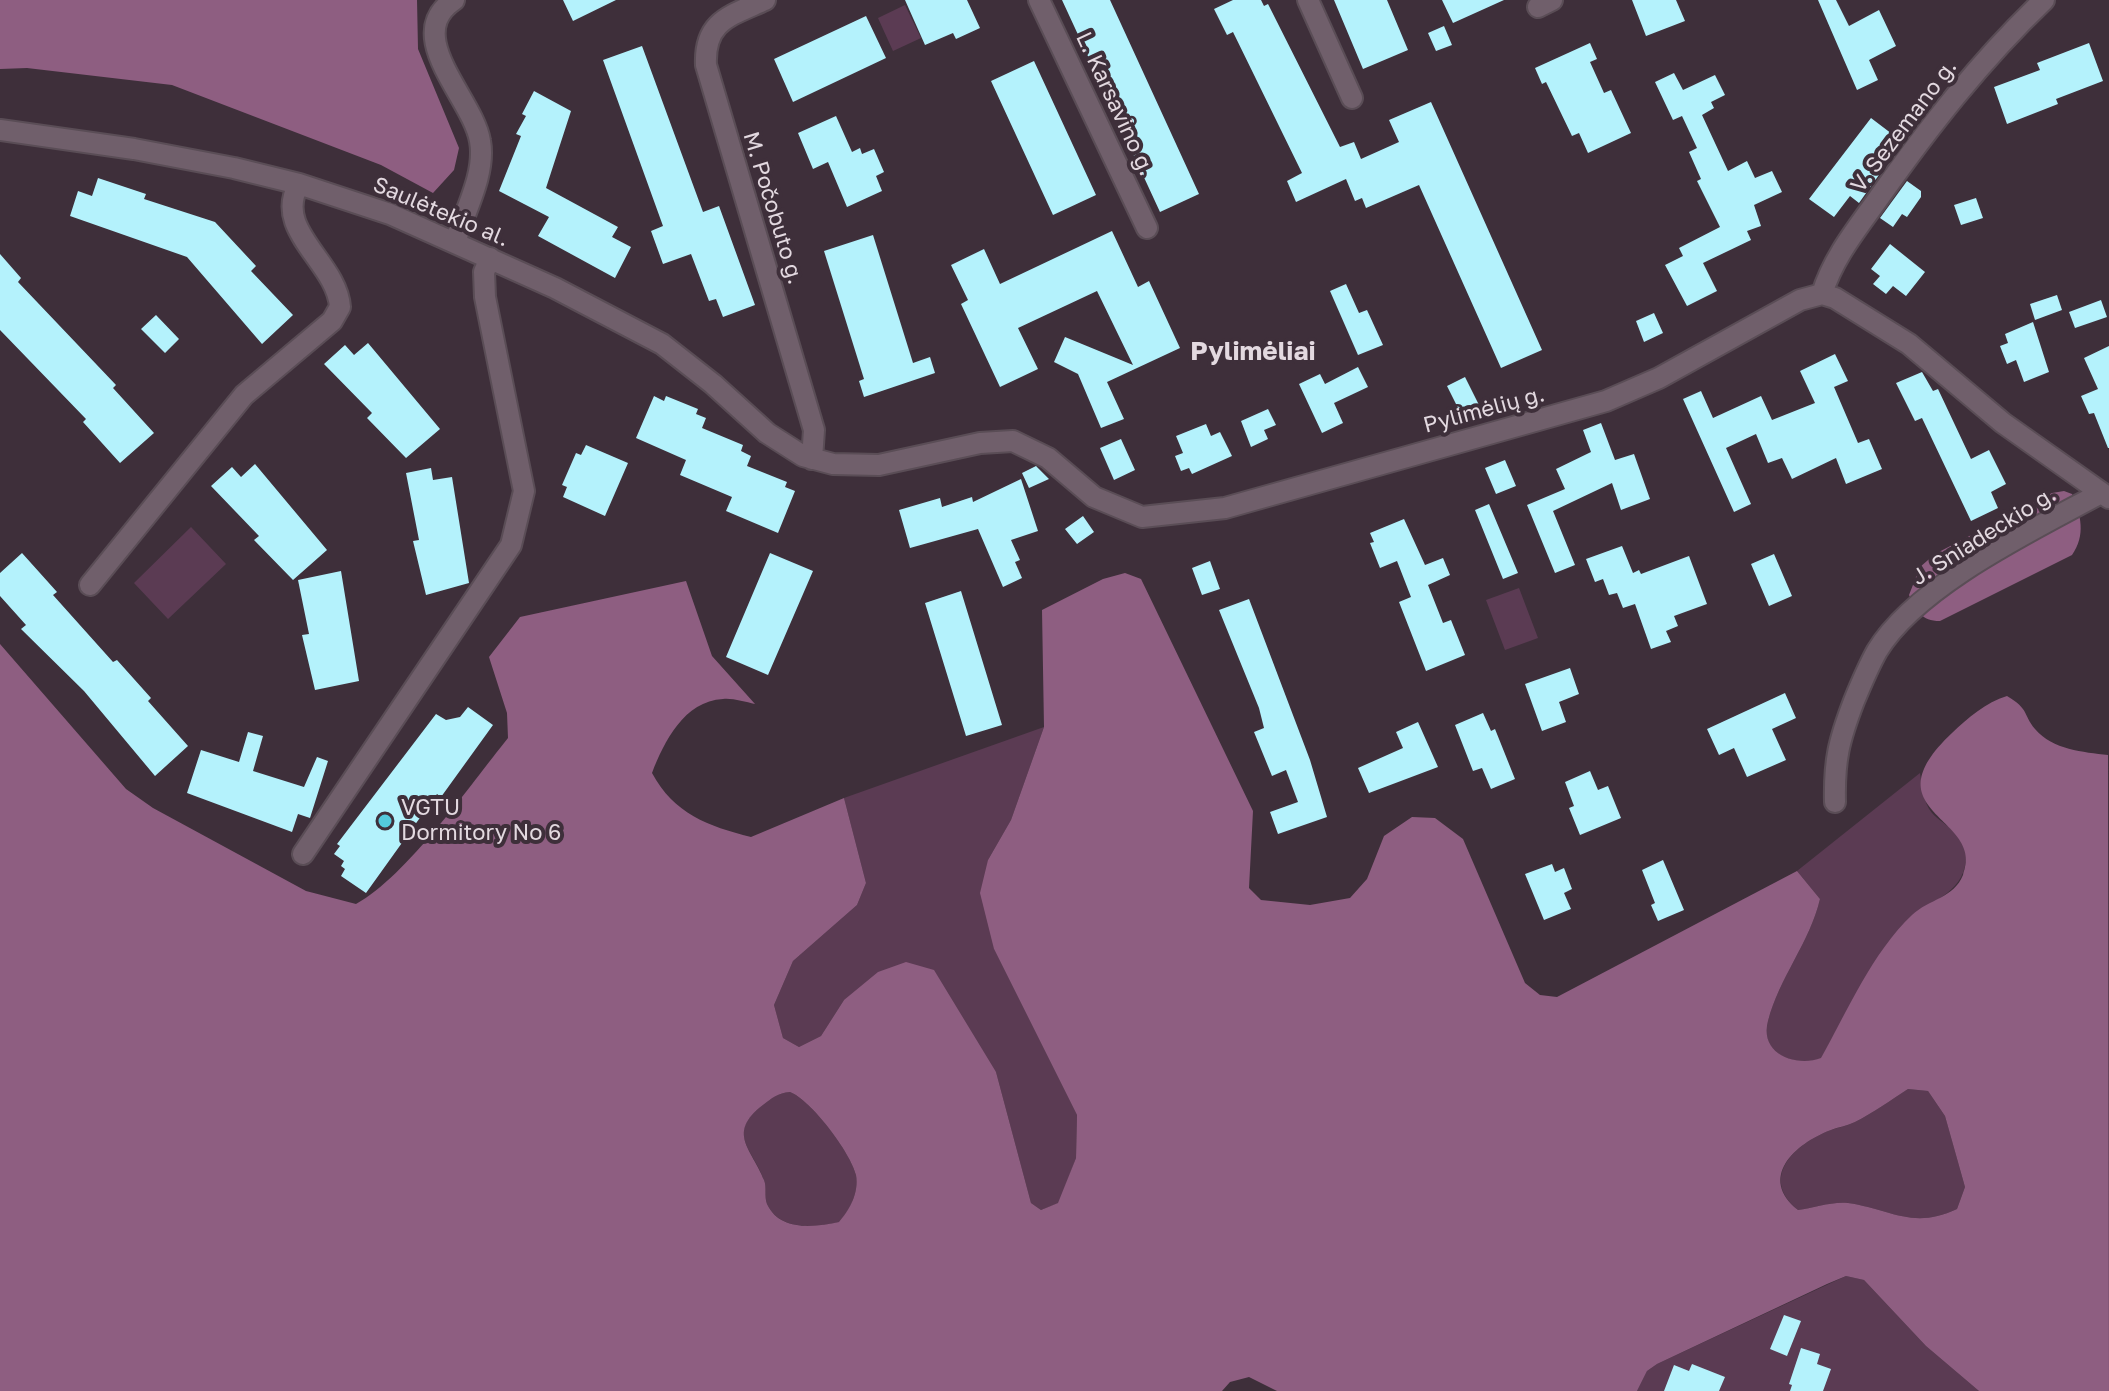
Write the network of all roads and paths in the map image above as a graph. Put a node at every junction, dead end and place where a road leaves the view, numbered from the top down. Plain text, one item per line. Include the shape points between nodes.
1 (454, 0) edge
2 (765, 0) edge
3 (1039, 0) edge
4 (1308, 0) edge
5 (2044, 0) edge
6 (1352, 98) dead end
7 (0, 130) edge
8 (299, 184) junction
9 (1147, 228) dead end
10 (455, 242) junction
11 (490, 258) junction
12 (1822, 294) junction
13 (812, 459) junction
14 (2105, 495) edge
15 (90, 585) dead end
16 (1835, 802) dead end
17 (303, 854) dead end

1 - 10 street via 437,17 433,34 475,124 481,163
2 - 13 street, M. Počobuto g. via 717,25 705,48 706,65 814,430
3 - 9 street, L. Karsavino g.
4 - 6 street
5 - 12 street, V. Sezemano g. via 1964,86 1907,158 1830,267
7 - 8 street, Saulėtekio al. via 134,149
8 - 10 street, Saulėtekio al.
8 - 15 street via 292,196 297,229 334,278 340,307 332,321 220,421
10 - 11 street, Saulėtekio al.
11 - 13 street, Saulėtekio al. via 662,344 788,449
11 - 17 street via 484,272 485,297 524,491 511,545
12 - 13 street, Pylimėlių g. via 1800,300 1659,378 1606,401 1225,508 1142,517 1094,497 1048,458 1013,441 879,465 854,467
12 - 14 street via 1909,344 2003,423
14 - 16 street, J. Sniadeckio g. via 1936,590 1897,625 1878,649 1847,719 1834,761

